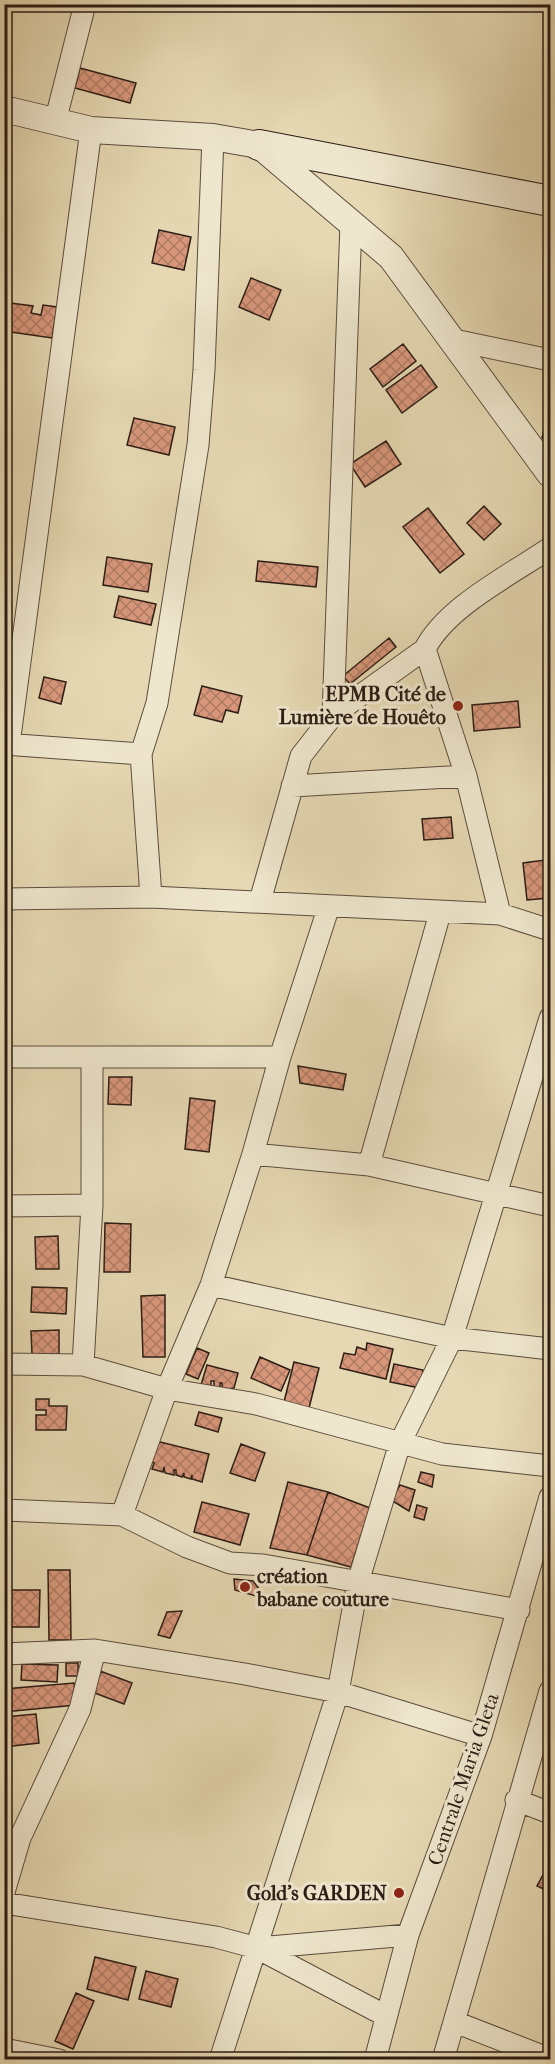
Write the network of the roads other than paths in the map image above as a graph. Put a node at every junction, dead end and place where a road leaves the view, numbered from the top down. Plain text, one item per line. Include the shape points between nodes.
1 (85, 4) edge
2 (4, 110) edge
3 (55, 122) junction
4 (91, 130) junction
5 (213, 137) junction
6 (259, 145) junction
7 (550, 201) edge
8 (351, 223) junction
9 (454, 340) junction
10 (550, 360) edge
11 (550, 474) edge
12 (550, 548) edge
13 (425, 649) junction
14 (333, 715) junction
15 (7, 744) edge
16 (141, 754) junction
17 (466, 776) junction
18 (292, 786) junction
19 (151, 897) junction
20 (4, 899) edge
21 (260, 901) junction
22 (329, 906) junction
23 (440, 913) junction
24 (500, 914) junction
25 (550, 930) edge
26 (550, 1018) edge
27 (92, 1056) junction
28 (4, 1057) edge
29 (280, 1057) junction
30 (253, 1154) junction
31 (369, 1165) junction
32 (497, 1193) junction
33 (92, 1205) junction
34 (4, 1206) edge
35 (550, 1206) edge
36 (211, 1285) junction
37 (452, 1338) junction
38 (550, 1349) edge
39 (4, 1364) edge
40 (83, 1365) junction
41 (167, 1389) junction
42 (400, 1443) junction
43 (550, 1466) edge
44 (550, 1497) edge
45 (4, 1510) edge
46 (122, 1515) junction
47 (358, 1582) junction
48 (519, 1610) junction
49 (95, 1650) junction
50 (4, 1654) edge
51 (550, 1691) edge
52 (338, 1692) junction
53 (481, 1736) junction
54 (516, 1800) junction
55 (550, 1812) edge
56 (4, 1892) edge
57 (4, 1902) edge
58 (408, 1935) junction
59 (257, 1948) junction
60 (386, 2016) junction
61 (455, 2022) junction
62 (4, 2049) edge
63 (52, 2059) edge
64 (550, 2059) edge
65 (219, 2060) edge
66 (375, 2060) edge
67 (443, 2060) edge

1 - 3 street
2 - 3 street
3 - 4 street
4 - 5 street
4 - 15 street
5 - 6 street
5 - 16 street via 198,445 157,703
6 - 7 main road
6 - 8 street
8 - 9 street via 391,257
8 - 14 street
9 - 10 street
9 - 11 street
12 - 13 street via 470,601 432,634
13 - 14 street
13 - 17 street
14 - 18 street via 301,756
15 - 16 street
16 - 19 street
17 - 18 street
17 - 24 street
18 - 21 street
19 - 20 street
19 - 21 street
21 - 22 street
22 - 23 street
22 - 29 street
23 - 24 street
23 - 31 street
24 - 25 street
26 - 32 street
27 - 28 street
27 - 29 street
27 - 33 street
29 - 30 street
30 - 31 street
30 - 36 street
31 - 32 street
32 - 35 street
32 - 37 street
33 - 34 street
33 - 40 street
36 - 37 street
36 - 41 street
37 - 38 street
37 - 42 street
39 - 40 street
40 - 41 street
41 - 42 street via 256,1404
41 - 46 street
42 - 43 street via 442,1454
42 - 47 street
44 - 48 street, Centrale Maria Gleta
45 - 46 street
46 - 47 street via 230,1563
47 - 48 street
47 - 52 street
48 - 53 street, Centrale Maria Gleta
49 - 50 street
49 - 52 street
49 - 56 street via 80,1709 20,1838
51 - 54 street
52 - 53 street
52 - 59 street
53 - 58 street, Centrale Maria Gleta
54 - 55 street
54 - 61 street
57 - 59 street via 216,1937
58 - 59 street
58 - 60 street, Centrale Maria Gleta
59 - 60 street
59 - 65 street
60 - 66 street, Centrale Maria Gleta
61 - 64 street
61 - 67 street
62 - 63 street

